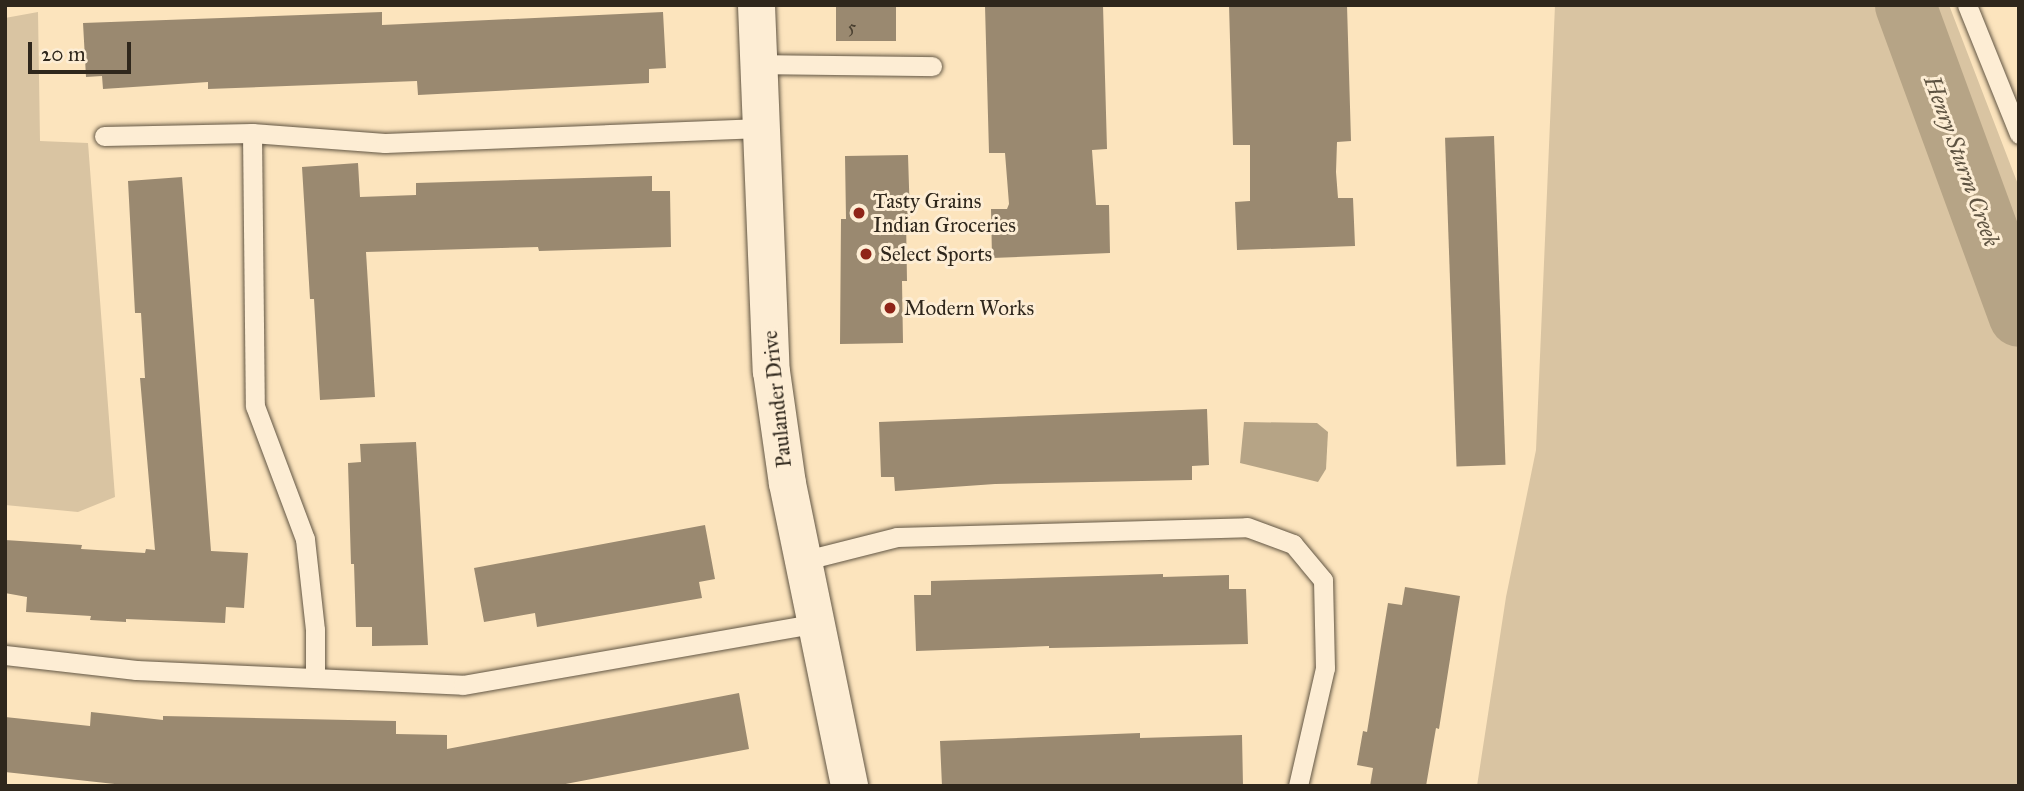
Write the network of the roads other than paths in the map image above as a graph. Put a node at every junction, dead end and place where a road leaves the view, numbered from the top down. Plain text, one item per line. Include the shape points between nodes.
1 (756, 5) edge
2 (1967, 5) edge
3 (758, 64) junction
4 (932, 66) dead end
5 (761, 128) junction
6 (251, 133) junction
7 (2019, 134) edge
8 (104, 136) dead end
9 (802, 561) junction
10 (814, 624) junction
11 (5, 655) edge
12 (315, 678) junction
13 (849, 786) edge
14 (1298, 786) edge

1 - 3 street, Paulander Drive
2 - 7 lane
3 - 4 lane
3 - 5 street, Paulander Drive
5 - 6 lane via 385,142
5 - 9 street, Paulander Drive via 771,371
6 - 8 lane
6 - 12 lane via 255,406 305,539
9 - 10 street, Paulander Drive
9 - 14 lane via 897,537 1247,527 1293,544 1323,580 1325,668
10 - 12 lane via 463,685
10 - 13 street, Paulander Drive
11 - 12 lane via 135,670

